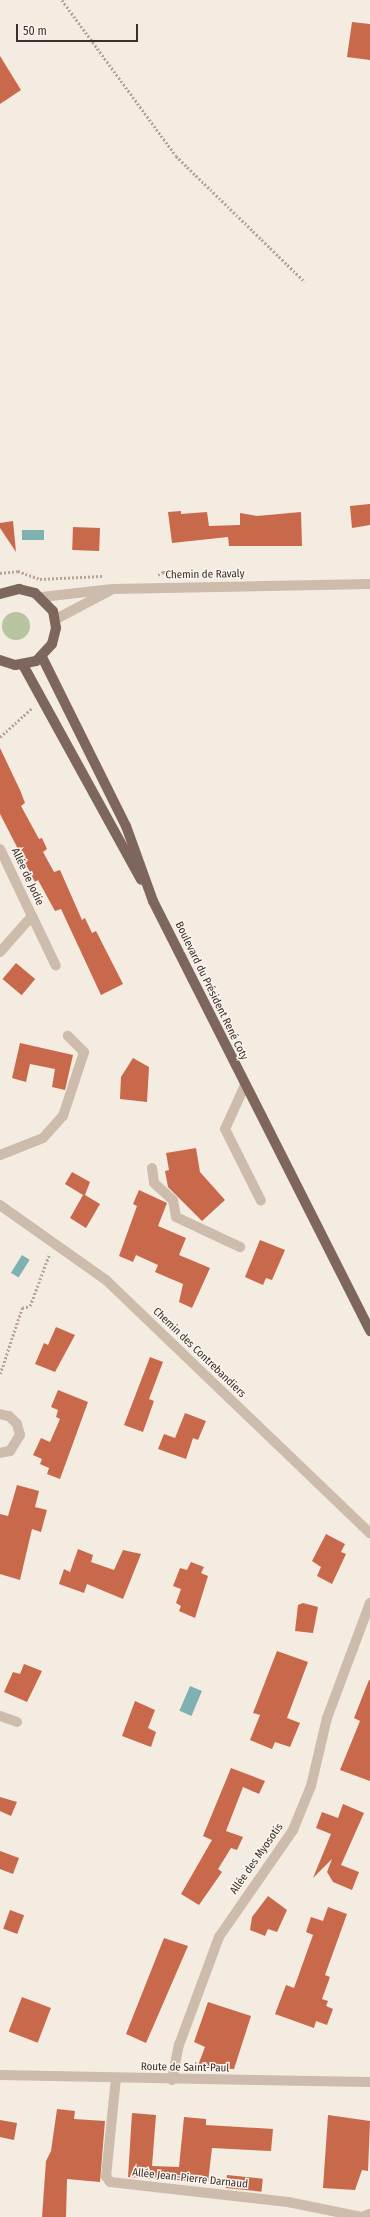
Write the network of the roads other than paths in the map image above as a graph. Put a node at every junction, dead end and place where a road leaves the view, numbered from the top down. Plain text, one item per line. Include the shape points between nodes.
1 (370, 584) edge
2 (113, 589) junction
3 (1, 591) edge
4 (42, 597) junction
5 (56, 619) junction
6 (42, 657) junction
7 (0, 660) edge
8 (23, 664) junction
9 (0, 849) edge
10 (153, 901) junction
11 (32, 916) junction
12 (0, 952) edge
13 (56, 966) dead end
14 (68, 1036) dead end
15 (245, 1085) junction
16 (0, 1155) edge
17 (152, 1168) dead end
18 (260, 1201) dead end
19 (0, 1205) edge
20 (240, 1247) dead end
21 (370, 1330) edge
22 (0, 1414) edge
23 (0, 1454) edge
24 (370, 1533) edge
25 (370, 1603) edge
26 (0, 1716) edge
27 (17, 1722) dead end
28 (0, 2075) edge
29 (116, 2078) junction
30 (172, 2080) junction
31 (370, 2082) edge
32 (370, 2214) edge

1 - 2 street, Chemin de Ravaly
2 - 4 street, Chemin de Ravaly
2 - 5 street
3 - 4 main road via 19,589
4 - 5 main road
5 - 6 main road via 52,644
6 - 8 main road
6 - 10 main road, Boulevard du Président René Coty via 126,826
7 - 8 main road
8 - 10 main road
9 - 11 street, Allée de Jodie
10 - 15 main road, Boulevard du Président René Coty
11 - 12 street, Allée de Jodie
11 - 13 street
14 - 16 street via 84,1052 63,1116 43,1138
15 - 18 street via 225,1128
15 - 21 main road, Boulevard du Président René Coty
17 - 20 street via 154,1183 173,1200 176,1217
19 - 24 street, Chemin des Contrebandiers via 106,1280
22 - 23 street via 9,1416 17,1424 20,1435 10,1451
25 - 30 street, Allée des Myosotis via 327,1718 311,1786 293,1830 219,1937 179,2045
26 - 27 street
28 - 29 street, Route de Saint-Paul
29 - 30 street, Route de Saint-Paul
29 - 32 street, Allée Jean-Pierre Darnaud via 106,2176 110,2182 288,2202 362,2217
30 - 31 street, Route de Saint-Paul

